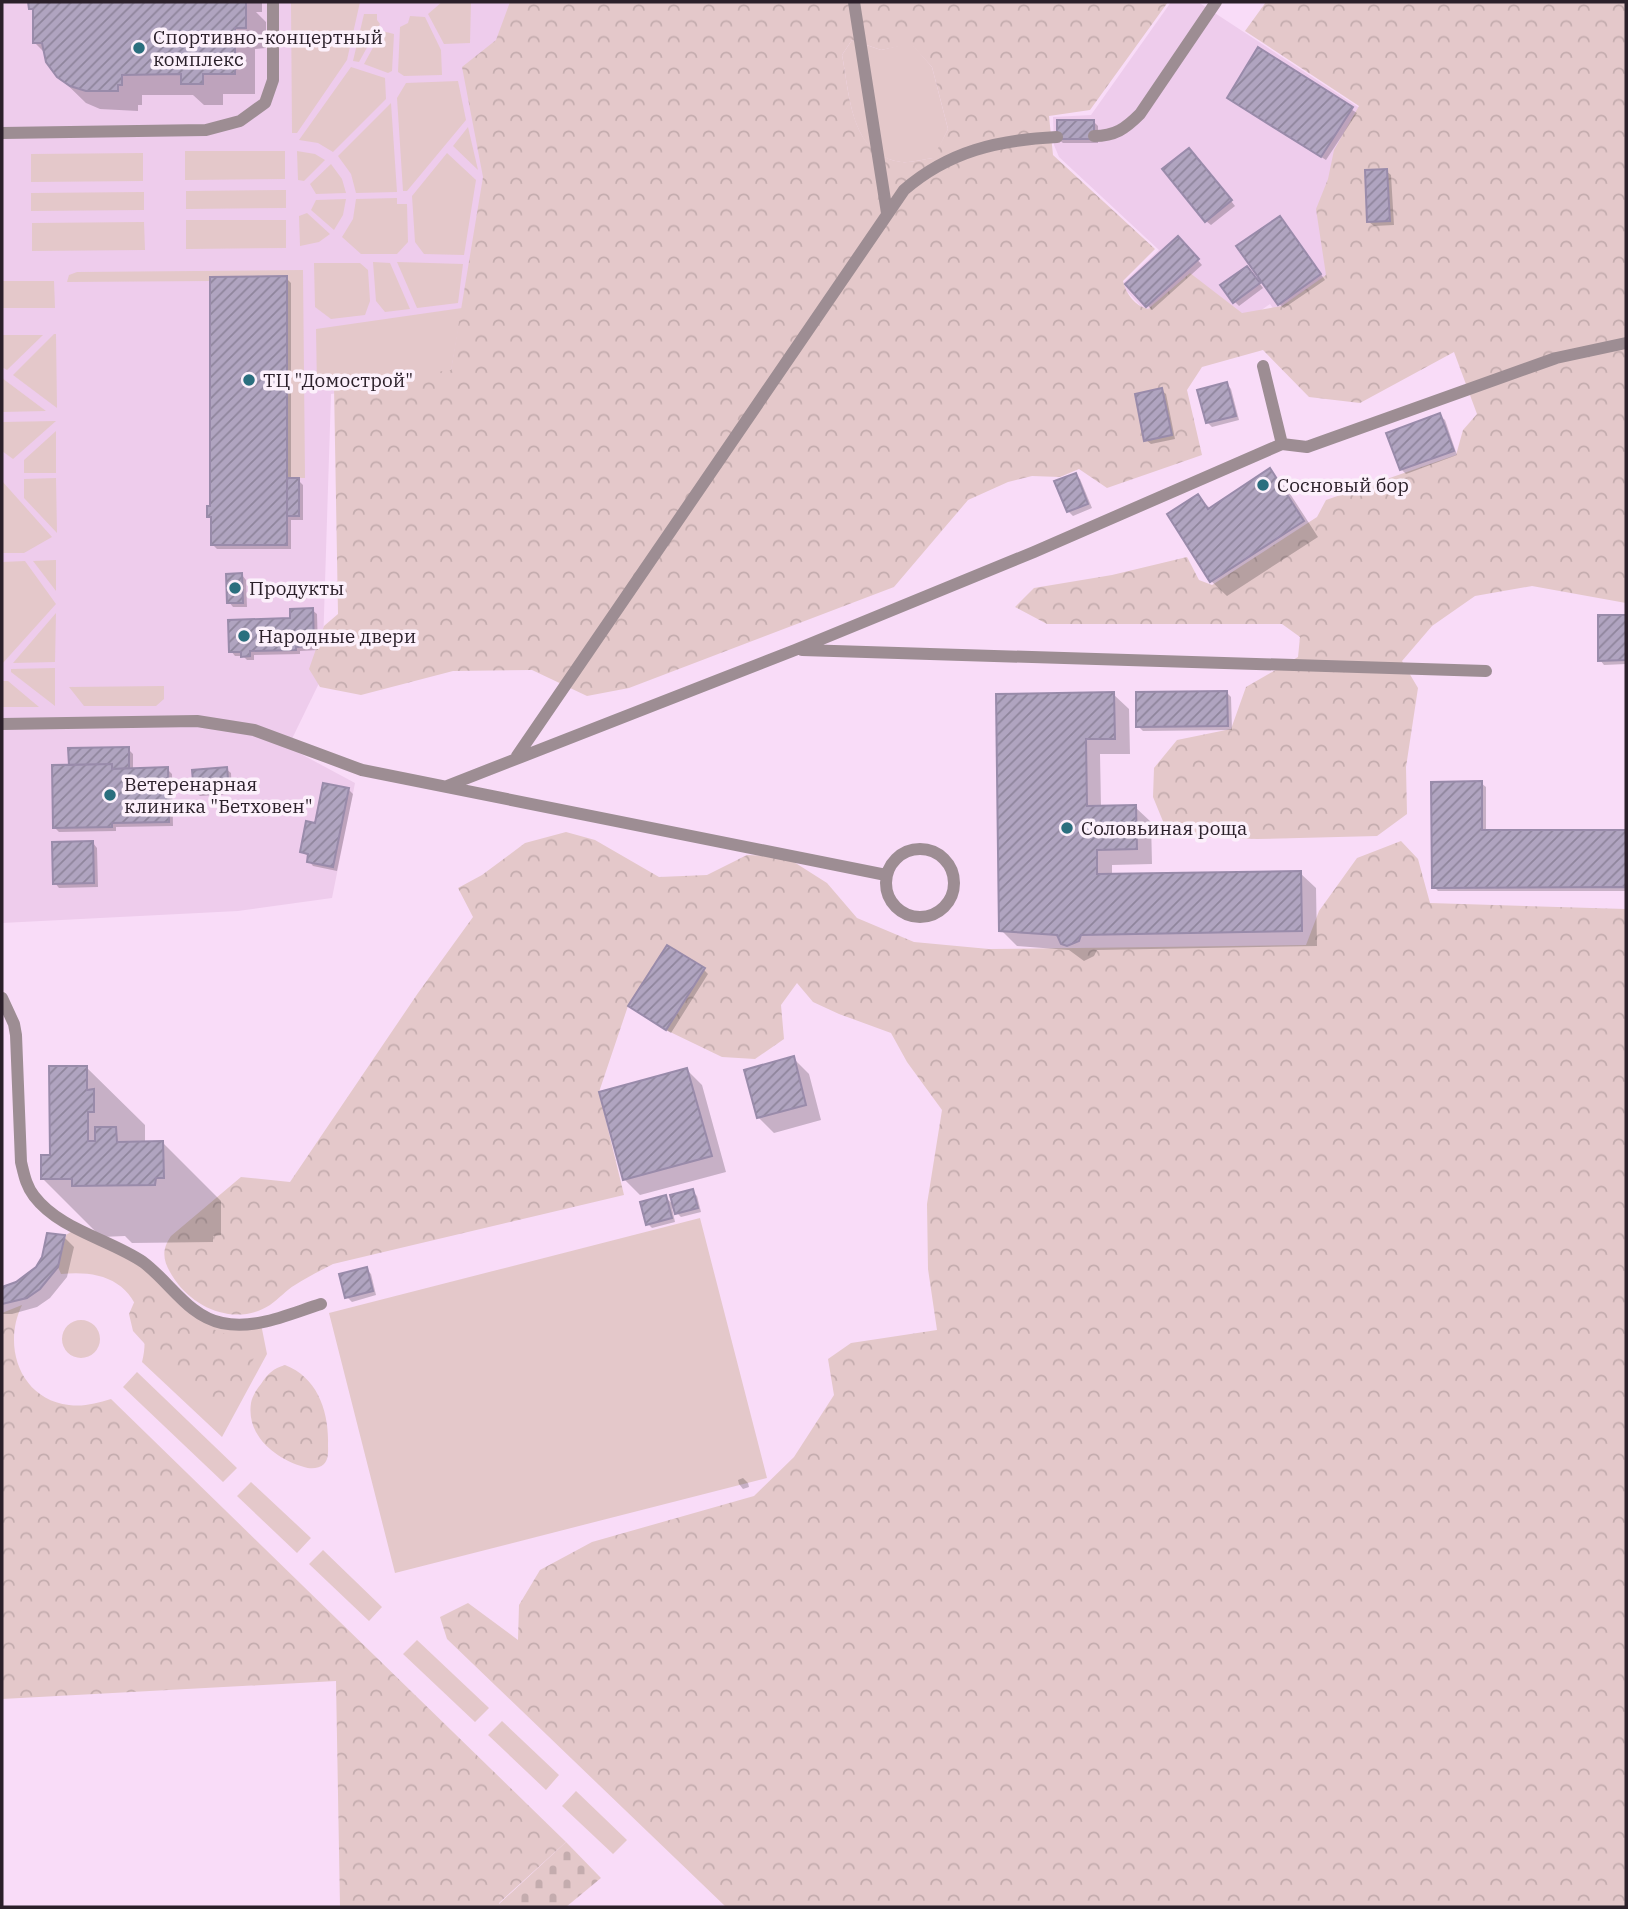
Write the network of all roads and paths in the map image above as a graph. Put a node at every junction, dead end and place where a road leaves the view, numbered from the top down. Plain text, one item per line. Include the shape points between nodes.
1 (272, 2) edge
2 (854, 2) edge
3 (1216, 2) edge
4 (2, 133) edge
5 (1094, 136) dead end
6 (1057, 138) dead end
7 (887, 213) junction
8 (1626, 343) edge
9 (1263, 366) dead end
10 (1282, 444) junction
11 (795, 650) junction
12 (1486, 671) dead end
13 (2, 724) edge
14 (517, 757) junction
15 (447, 786) junction
16 (886, 875) junction
17 (2, 998) edge
18 (321, 1304) dead end

1 - 4 lane via 273,80 265,103 240,121 206,130
2 - 7 lane
3 - 5 lane via 1140,114 1124,130
6 - 7 lane via 989,145 944,161 904,190
7 - 14 lane
8 - 10 lane via 1556,358 1307,447
9 - 10 lane
10 - 11 lane
11 - 12 lane
11 - 14 lane
13 - 15 lane via 197,721 254,730 362,770
14 - 15 lane
15 - 16 lane
16 - 16 lane via 887,894 895,907 909,916 936,913 950,900 954,884 949,865 925,848 906,851 892,862
17 - 18 lane via 16,1035 19,1151 34,1197 55,1215 144,1263 210,1320 260,1323

